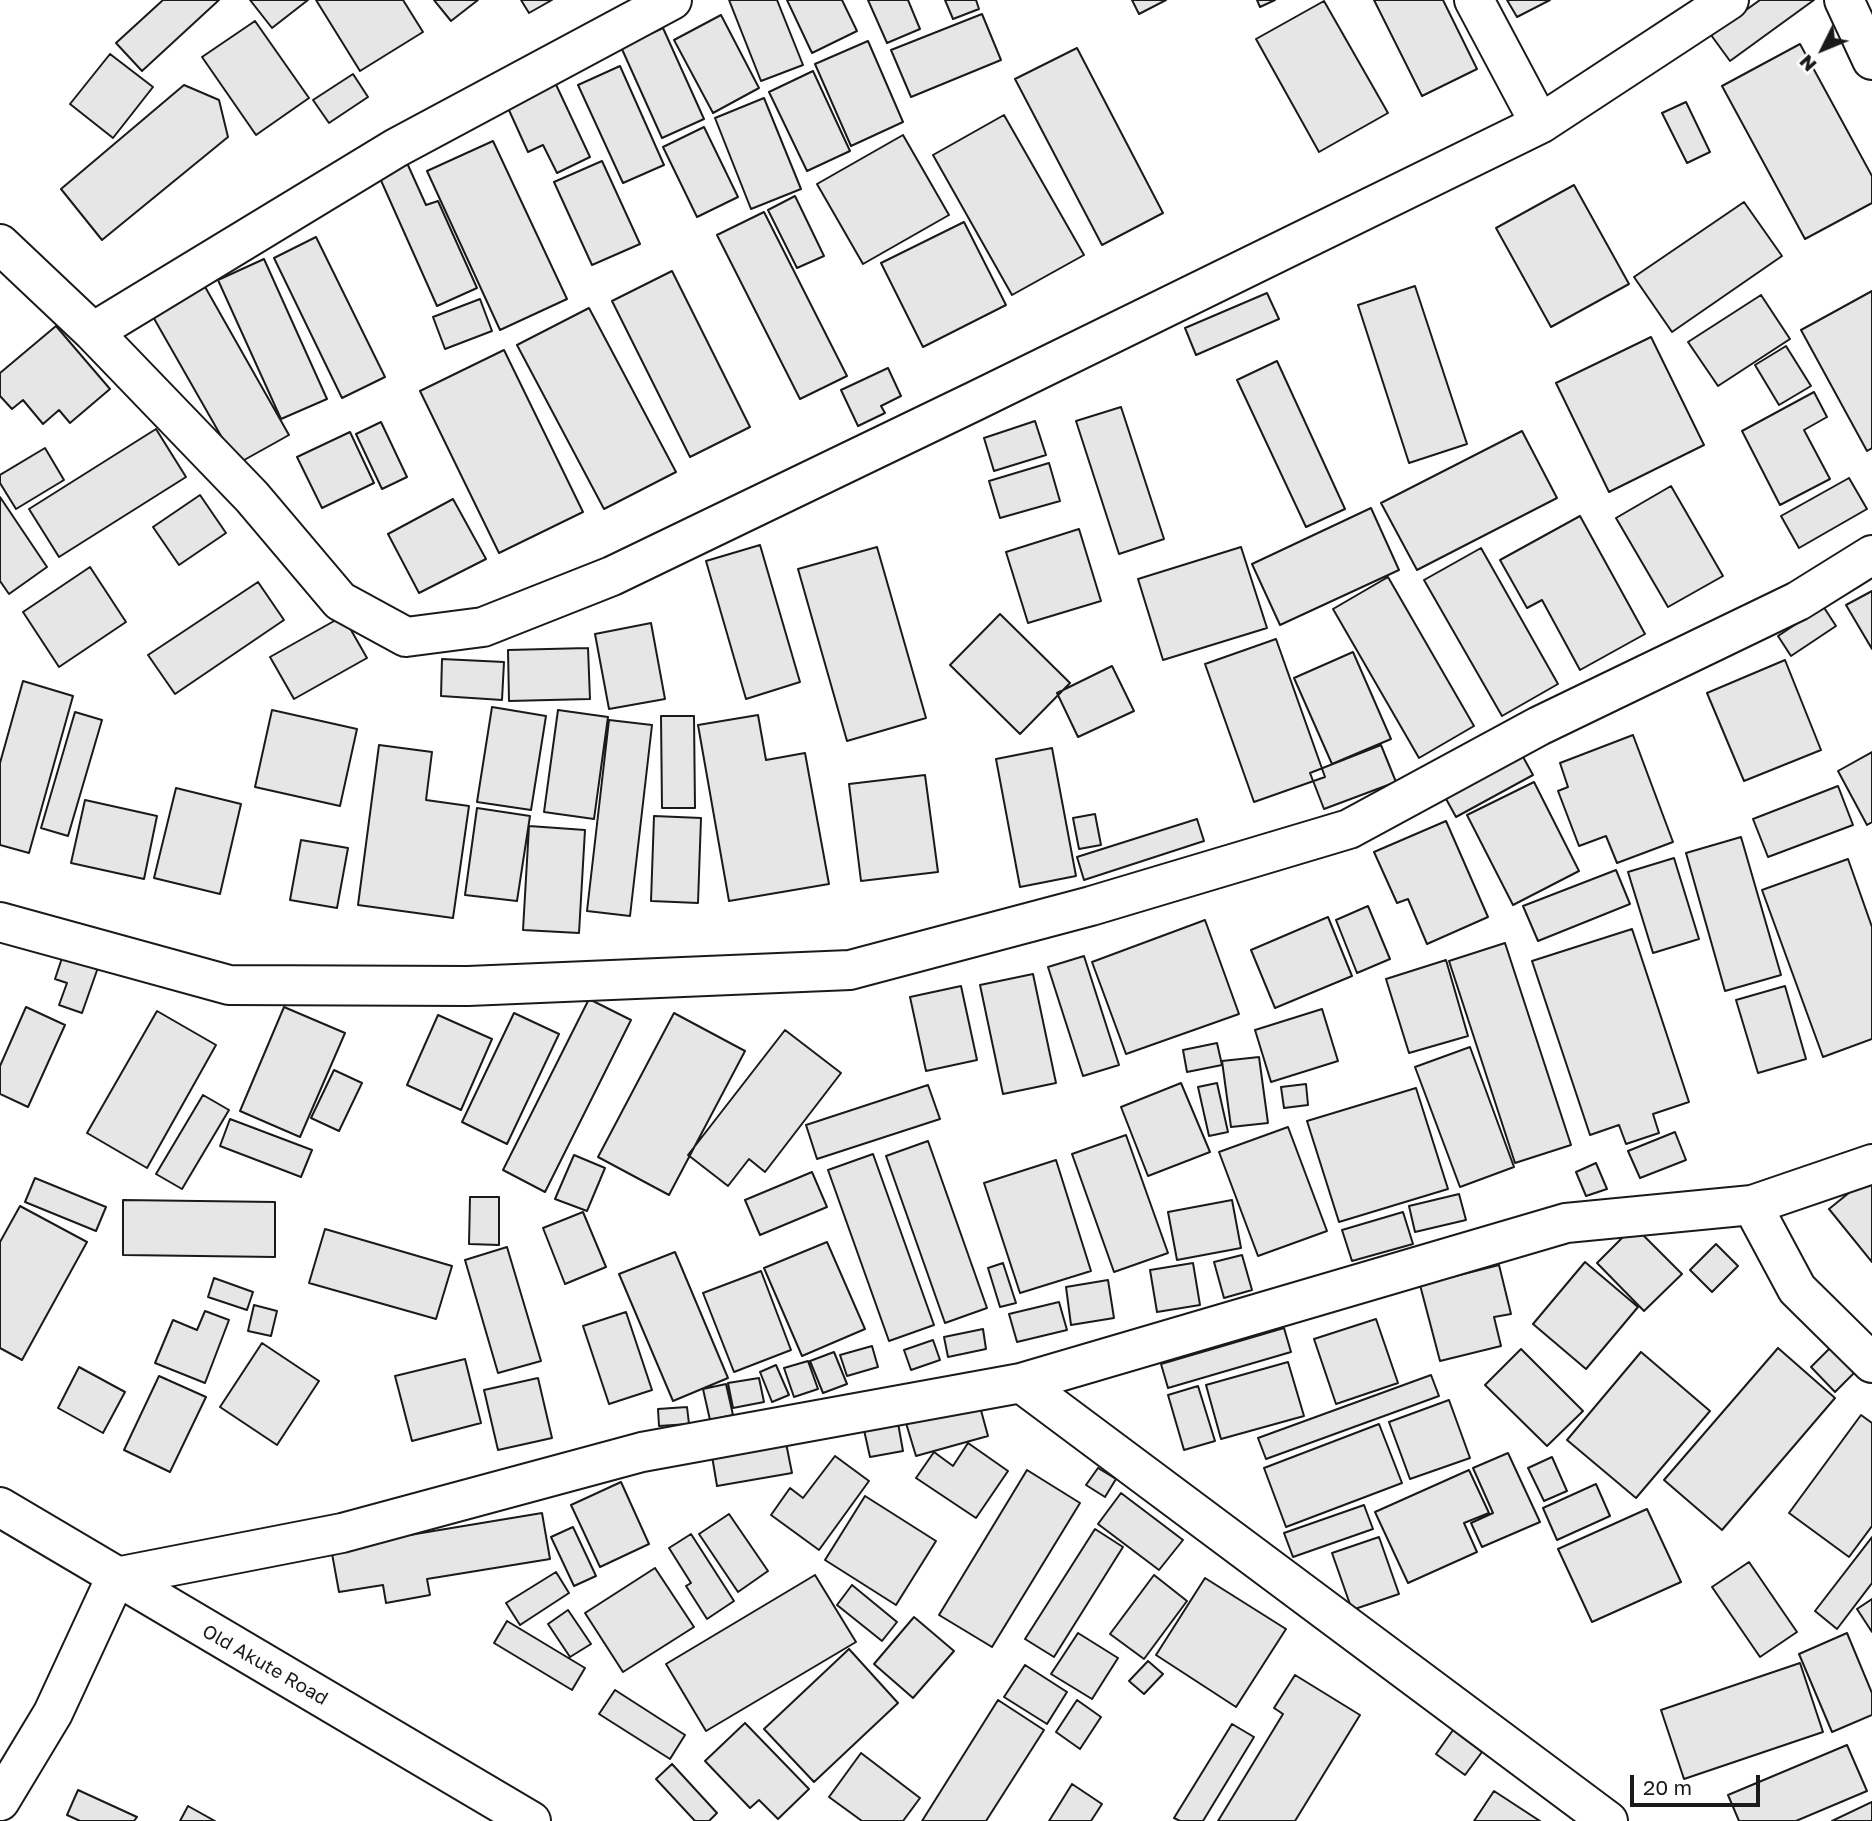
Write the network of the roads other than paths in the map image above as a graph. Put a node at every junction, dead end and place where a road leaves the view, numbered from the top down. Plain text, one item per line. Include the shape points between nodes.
1 (672, 0) edge
2 (1475, 0) edge
3 (1729, 0) edge
4 (1844, 0) edge
5 (1872, 60) edge
6 (1540, 124) junction
7 (0, 244) edge
8 (93, 332) junction
9 (1872, 555) edge
10 (0, 922) edge
11 (1872, 1164) edge
12 (1752, 1205) junction
13 (1872, 1363) edge
14 (1021, 1383) junction
15 (0, 1507) edge
16 (116, 1577) junction
17 (0, 1801) edge
18 (531, 1821) edge
19 (1608, 1821) edge

1 - 8 street via 396,148
2 - 6 street
3 - 6 street
4 - 5 street
6 - 8 street via 612,576 483,627 406,637 340,601 252,497
7 - 8 street
9 - 10 street via 1798,601 1539,726 1349,829 1091,906 850,970 468,986 229,985
11 - 12 street
12 - 13 street via 1797,1289
12 - 14 street via 1566,1223
14 - 16 street via 642,1452 342,1533
14 - 19 street
15 - 16 street, Old Akute Road
16 - 17 street via 53,1713
16 - 18 street, Old Akute Road

